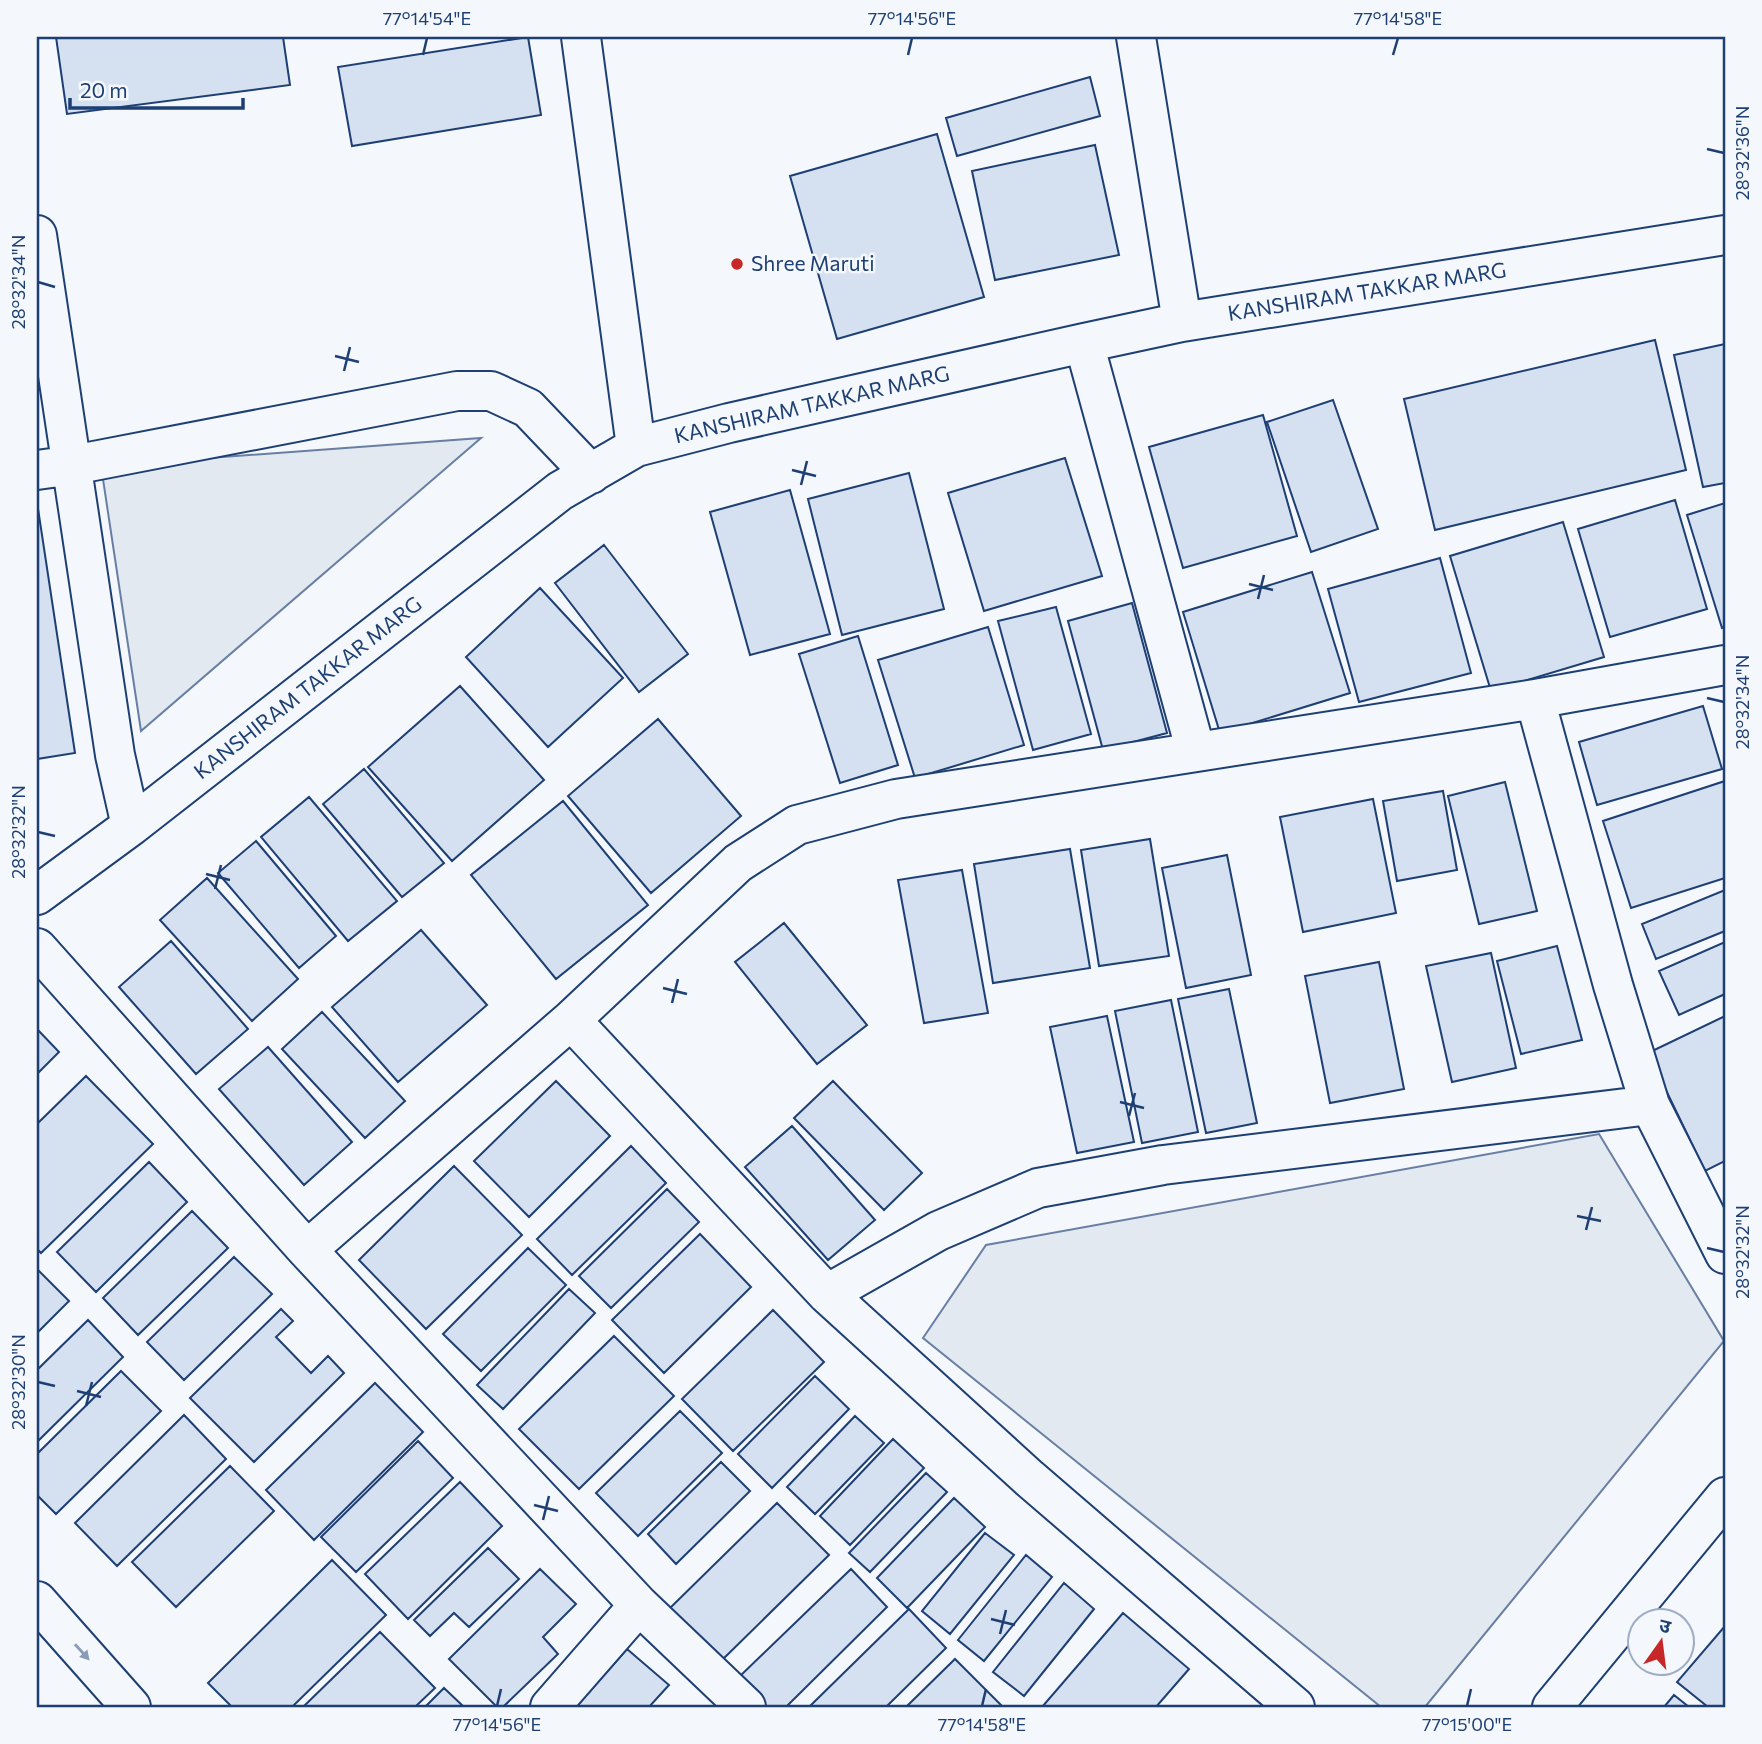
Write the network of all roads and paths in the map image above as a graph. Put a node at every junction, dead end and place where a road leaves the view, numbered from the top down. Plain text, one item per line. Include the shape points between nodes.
1 (581, 37) edge
2 (1136, 37) edge
3 (37, 235) edge
4 (1725, 236) edge
5 (1182, 322) junction
6 (1084, 343) junction
7 (636, 447) junction
8 (55, 467) edge
9 (591, 474) junction
10 (1725, 665) edge
11 (1535, 699) junction
12 (1196, 752) junction
13 (131, 827) junction
14 (37, 895) edge
15 (37, 948) edge
16 (571, 1020) junction
17 (1650, 1105) junction
18 (307, 1250) junction
19 (1725, 1254) edge
20 (827, 1294) junction
21 (1725, 1497) edge
22 (37, 1601) edge
23 (639, 1605) junction
24 (131, 1707) edge
25 (550, 1707) edge
26 (746, 1707) edge
27 (1295, 1707) edge
28 (1552, 1707) edge

1 - 7 street
2 - 5 street
3 - 8 street
4 - 5 street, KANSHIRAM TAKKAR MARG
5 - 6 street, KANSHIRAM TAKKAR MARG
6 - 7 street, KANSHIRAM TAKKAR MARG
6 - 12 street
7 - 9 street, KANSHIRAM TAKKAR MARG
8 - 9 street via 457,391 491,391 528,408
8 - 13 street
9 - 13 street, KANSHIRAM TAKKAR MARG via 560,491
10 - 11 street
11 - 12 street
11 - 17 street
12 - 16 street via 896,799 797,825 738,863
13 - 14 street, KANSHIRAM TAKKAR MARG
15 - 18 street
16 - 18 street
16 - 20 street
17 - 19 street
17 - 20 street via 1163,1165 1038,1188 938,1231
18 - 23 street
20 - 27 street via 1029,1478
21 - 28 street
22 -> 24 street
23 - 25 street
23 - 26 street

